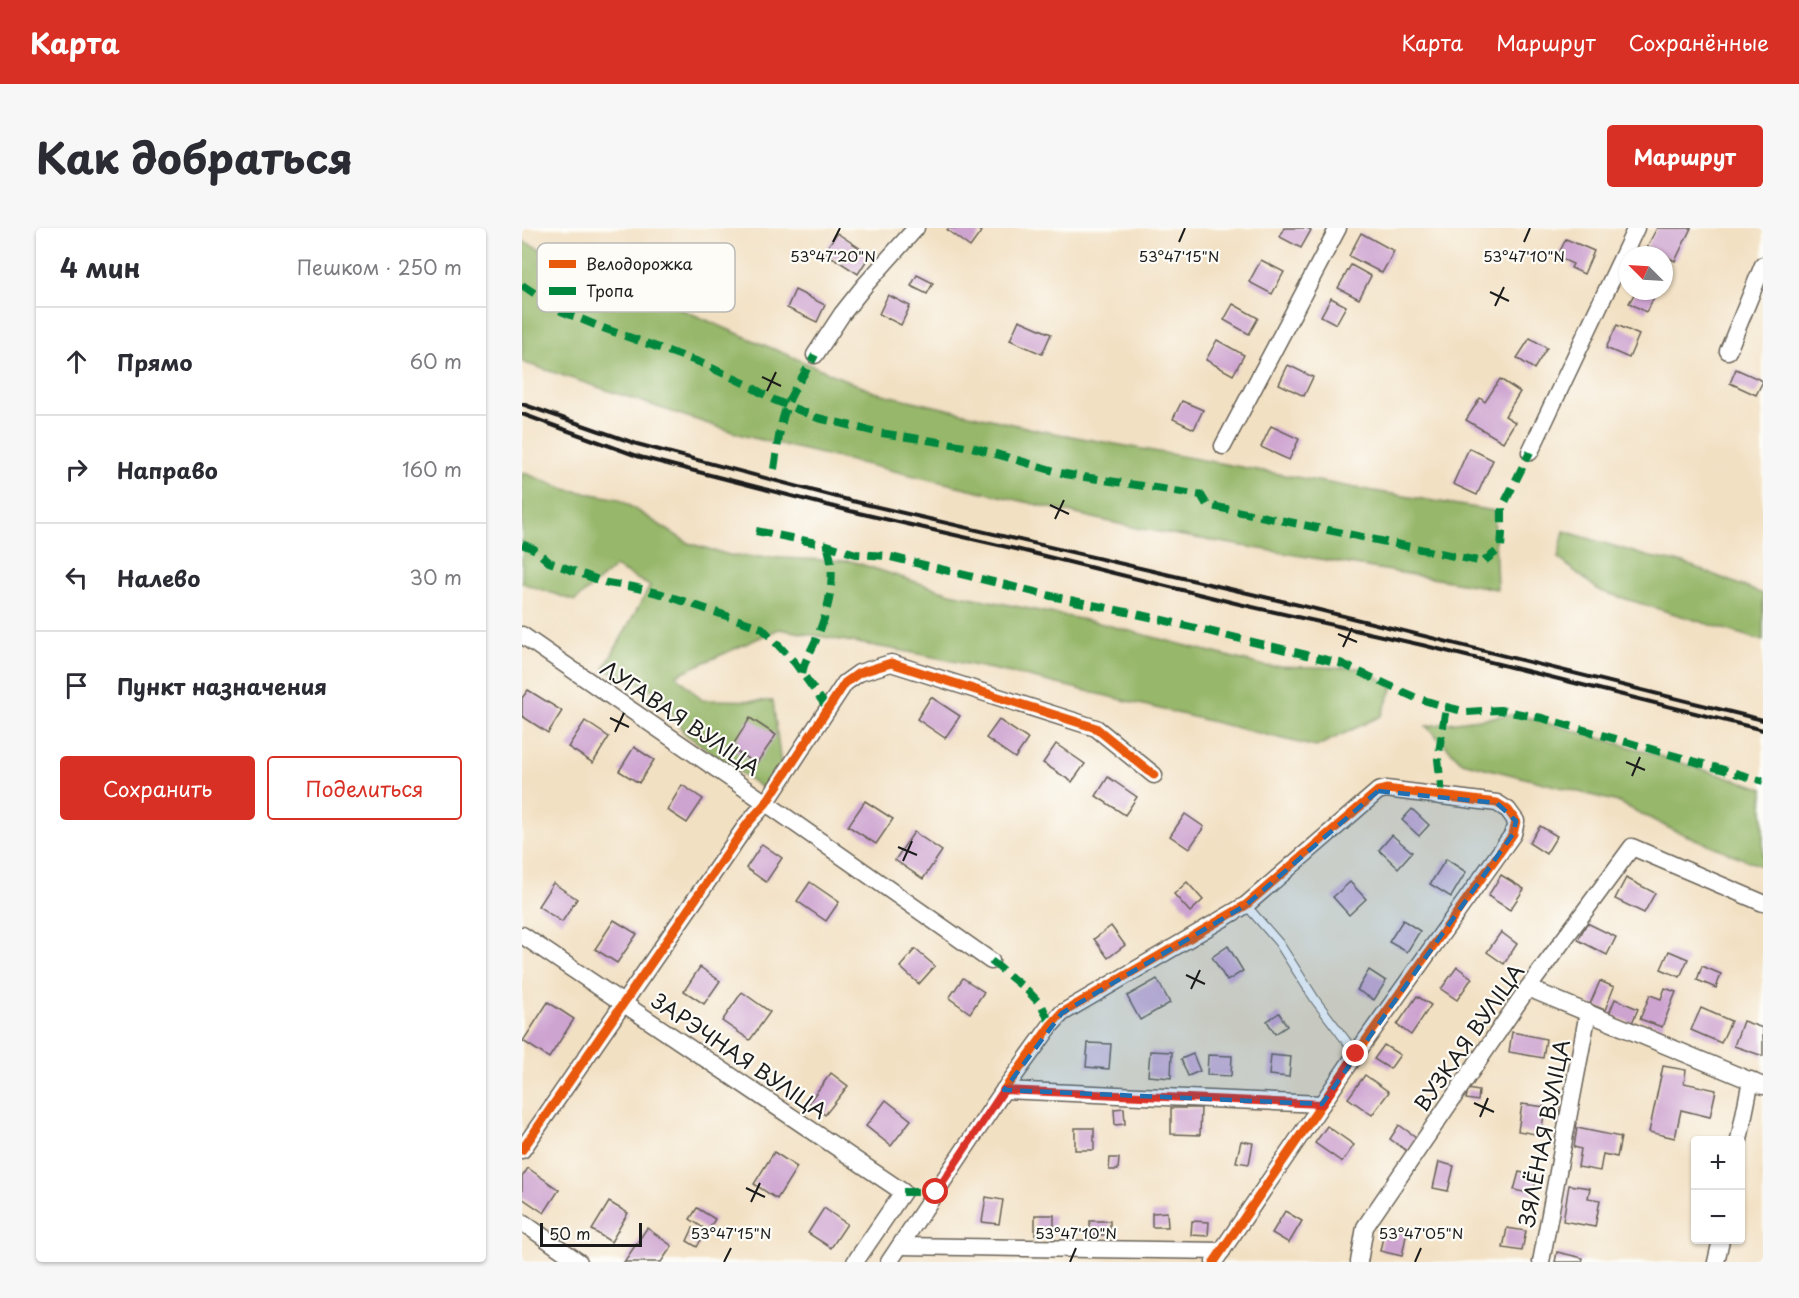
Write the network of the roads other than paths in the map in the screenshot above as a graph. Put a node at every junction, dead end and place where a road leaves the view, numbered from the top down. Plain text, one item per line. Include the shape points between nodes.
1 (916, 228) edge
2 (1338, 228) edge
3 (1636, 228) edge
4 (1763, 265) edge
5 (1728, 351) dead end
6 (815, 355) dead end
7 (1223, 446) dead end
8 (1530, 452) dead end
9 (522, 635) edge
10 (1154, 775) dead end
11 (766, 802) junction
12 (1763, 903) edge
13 (1246, 905) junction
14 (522, 935) edge
15 (991, 961) dead end
16 (1528, 988) junction
17 (623, 1002) junction
18 (1588, 1012) junction
19 (1356, 1054) junction
20 (1757, 1083) edge
21 (1004, 1090) junction
22 (1322, 1104) junction
23 (1740, 1136) edge
24 (522, 1150) edge
25 (522, 1222) edge
26 (1720, 1244) edge
27 (900, 1246) junction
28 (1218, 1257) edge
29 (579, 1262) edge
30 (855, 1262) edge
31 (889, 1262) edge
32 (1359, 1262) edge
33 (1541, 1262) edge
34 (1716, 1262) edge

1 - 6 street via 865,285
2 - 7 street
3 - 8 street
4 - 5 street
9 - 11 street, ЛУГАВАЯ ВУЛІЦА
10 - 11 street via 1096,728 891,663 859,673 845,683
11 - 15 street, ЛУГАВАЯ ВУЛІЦА
11 - 17 street
12 - 16 street, ВУЗКАЯ ВУЛІЦА via 1632,847
13 - 19 lane via 1279,943
13 - 19 street via 1378,791 1497,803 1516,820 1513,834
13 - 21 street via 1062,1013
14 - 17 street, ЗАРЭЧНАЯ ВУЛІЦА
16 - 18 street
16 - 32 street, ВУЗКАЯ ВУЛІЦА via 1365,1227
17 - 24 street
17 - 30 street, ЗАРЭЧНАЯ ВУЛІЦА via 903,1192
18 - 20 street
18 - 33 street, ЗЯЛЁНАЯ ВУЛІЦА
19 - 22 street
20 - 23 street
21 - 22 street
21 - 27 street
22 - 28 street
25 - 29 street
26 - 34 street
27 - 28 street
27 - 31 street

